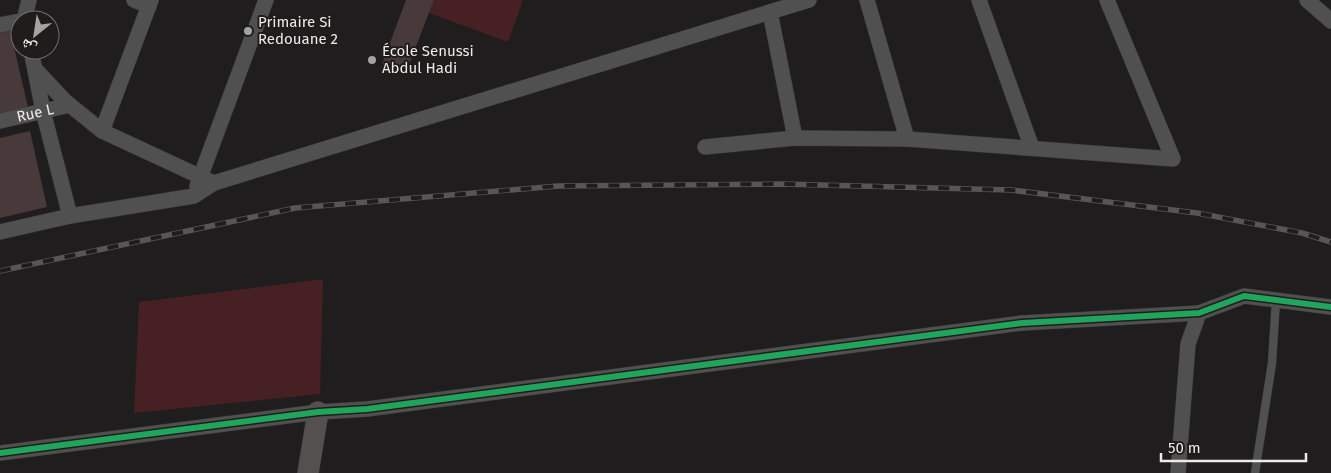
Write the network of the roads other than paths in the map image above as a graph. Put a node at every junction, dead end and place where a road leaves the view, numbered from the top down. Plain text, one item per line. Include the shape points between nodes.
1 (23, 0) edge
2 (29, 0) edge
3 (134, 0) edge
4 (266, 0) edge
5 (809, 0) edge
6 (867, 0) edge
7 (979, 0) edge
8 (1107, 0) edge
9 (1307, 0) edge
10 (150, 3) edge
11 (770, 12) junction
12 (1331, 21) edge
13 (33, 60) edge
14 (35, 70) junction
15 (70, 105) junction
16 (43, 111) junction
17 (0, 121) edge
18 (102, 131) junction
19 (795, 138) junction
20 (907, 139) junction
21 (705, 147) dead end
22 (1032, 148) junction
23 (208, 181) junction
24 (70, 216) junction
25 (0, 232) edge
26 (1276, 300) junction
27 (1331, 307) edge
28 (1199, 313) junction
29 (318, 412) junction
30 (0, 453) edge
31 (308, 473) edge
32 (1178, 473) edge
33 (1255, 473) edge

1 - 2 street via 24,20
3 - 10 street
4 - 23 street
5 - 11 street
6 - 20 street
7 - 22 street
8 - 22 street via 1173,159
9 - 12 street
10 - 18 street
11 - 19 street
11 - 23 street
13 - 14 street
14 - 15 street
14 - 16 street
15 - 16 street, Rue L
15 - 18 street
16 - 17 street, Rue L
16 - 24 street
18 - 23 street
19 - 20 street
19 - 21 street
20 - 22 street
23 - 24 street via 194,196
24 - 25 street
26 - 27 street
26 - 28 street via 1244,296
26 - 33 lane via 1272,363
28 - 29 street via 1022,323 366,409
28 - 32 street via 1188,344
29 - 30 street
29 - 31 street

